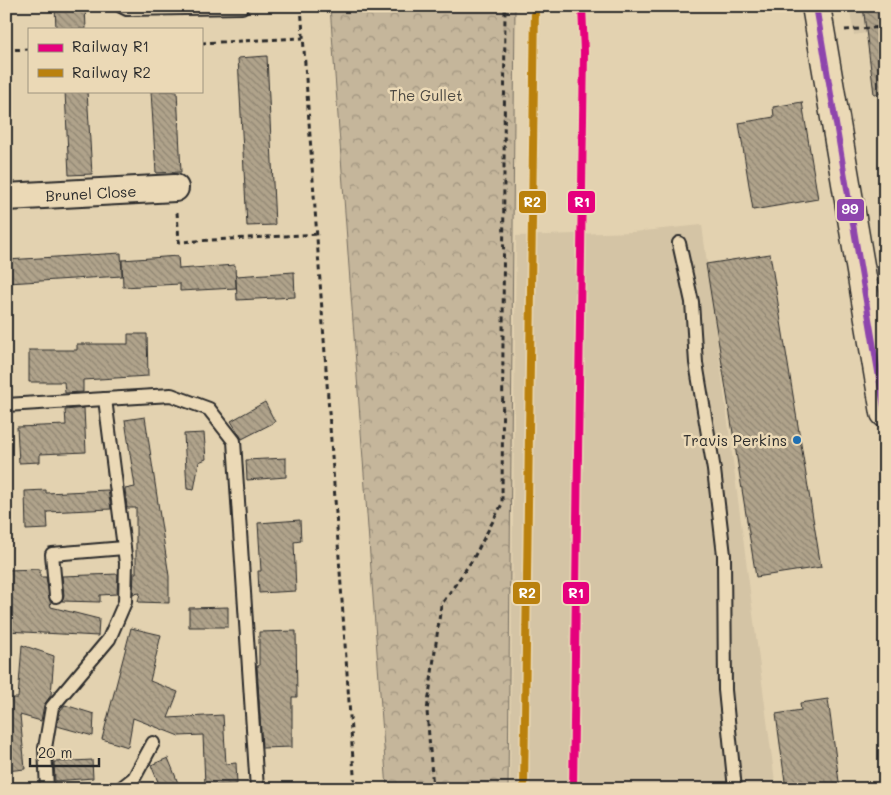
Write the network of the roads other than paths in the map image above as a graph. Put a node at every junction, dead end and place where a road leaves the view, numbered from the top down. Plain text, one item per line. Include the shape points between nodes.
1 (122, 6) edge
2 (242, 7) edge
3 (818, 19) edge
4 (175, 188) road end
5 (6, 197) edge
6 (679, 243) dead end
7 (105, 399) junction
8 (6, 405) edge
9 (885, 413) edge
10 (124, 548) junction
11 (56, 596) dead end
12 (153, 743) dead end
13 (47, 789) edge
14 (120, 789) edge
15 (256, 789) edge
16 (735, 789) edge

1 - 2 lane
3 - 9 street
4 - 5 street, Brunel Close
6 - 16 lane via 692,302 696,364 724,555 725,690
7 - 8 lane
7 - 10 lane
7 - 15 lane via 171,395 209,408 234,441
10 - 11 lane via 52,554
10 - 13 lane via 124,602 109,639 52,707 45,748
12 - 14 lane via 134,778

